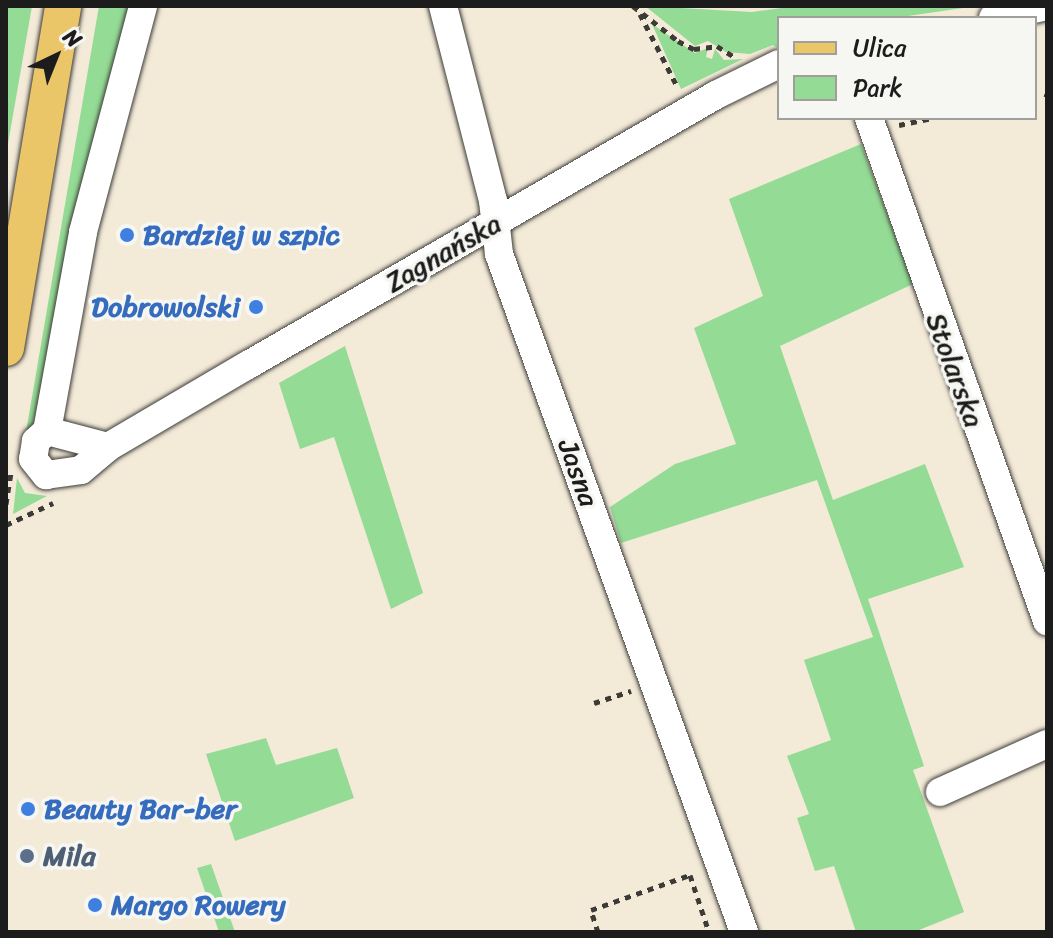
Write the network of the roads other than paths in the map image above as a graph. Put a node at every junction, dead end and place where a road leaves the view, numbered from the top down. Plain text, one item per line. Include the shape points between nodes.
1 (63, 6) edge
2 (143, 6) edge
3 (443, 6) edge
4 (1047, 6) edge
5 (1002, 16) edge
6 (777, 65) edge
7 (881, 122) edge
8 (496, 223) junction
9 (6, 348) edge
10 (47, 431) junction
11 (108, 447) junction
12 (1047, 621) edge
13 (1047, 744) edge
14 (940, 792) dead end
15 (744, 932) edge

1 - 9 main road
2 - 10 street via 83,232
3 - 8 street, Jasna
4 - 5 street
6 - 8 street, Zagnańska
7 - 12 street, Stolarska
8 - 11 street, Zagnańska
8 - 15 street, Jasna via 499,254
10 - 11 street
10 - 11 street, Zagnańska via 32,452 35,465 46,475 72,474
13 - 14 street

